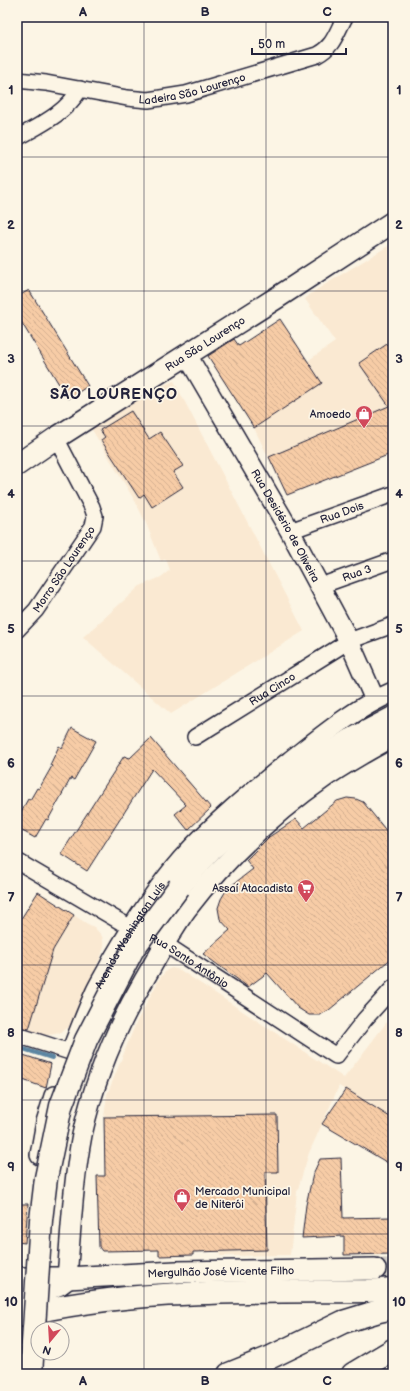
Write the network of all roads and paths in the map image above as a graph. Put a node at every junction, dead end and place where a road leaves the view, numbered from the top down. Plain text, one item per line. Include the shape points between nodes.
1 (345, 17) edge
2 (17, 80) edge
3 (80, 89) junction
4 (17, 138) edge
5 (393, 222) edge
6 (187, 355) junction
7 (56, 438) junction
8 (17, 465) edge
9 (393, 494) edge
10 (290, 531) junction
11 (393, 560) edge
12 (320, 586) junction
13 (393, 625) edge
14 (17, 630) edge
15 (349, 641) junction
16 (393, 692) edge
17 (375, 700) junction
18 (393, 718) edge
19 (195, 737) dead end
20 (393, 737) edge
21 (17, 861) edge
22 (131, 928) junction
23 (164, 944) junction
24 (393, 988) edge
25 (17, 1035) edge
26 (70, 1052) junction
27 (375, 1269) tunnel mouth
28 (23, 1278) edge
29 (67, 1278) junction
30 (393, 1289) edge
31 (17, 1300) edge
32 (393, 1308) edge
33 (17, 1316) edge
34 (393, 1350) edge
35 (271, 1356) junction
36 (30, 1374) edge
37 (229, 1374) edge
38 (244, 1374) edge
39 (352, 1374) edge

1 - 3 street, Ladeira São Lourenço via 332,44 316,55 186,94 148,100
2 - 3 street, Ladeira São Lourenço
3 - 4 street via 56,115
5 - 6 main road, Rua São Lourenço
6 - 7 main road, Rua São Lourenço
6 - 10 street, Rua Desidério de Oliveira
7 - 8 main road, Rua São Lourenço
7 - 14 street, Morro São Lourenço via 92,507 95,516 93,526 36,610
9 - 10 street, Rua Dois
10 - 12 street, Rua Desidério de Oliveira
11 - 12 street, Rua 3
12 - 15 street, Rua Desidério de Oliveira
13 - 15 street, Rua Cinco
15 - 17 street, Rua Desidério de Oliveira
15 - 19 street, Rua Cinco
16 - 17 street, Avenida Washington Luís
17 - 22 street, Avenida Washington Luís via 341,722 244,798 182,859
18 - 36 main road, bridge via 327,756 266,801 211,849 178,887 132,949 86,1040 61,1106 46,1178
20 - 23 street via 328,776 263,827 222,868 187,909
21 - 22 street, Rua Santo Antônio
22 - 23 street, Rua Santo Antônio
22 - 26 street, Avenida Washington Luís via 95,993
23 - 24 street, Rua Santo Antônio via 336,1056
23 - 29 street via 120,1025 93,1094 82,1136 75,1182
25 - 26 street
26 - 28 street, Avenida Washington Luís via 46,1122
27 - 29 main road, Mergulhão José Vicente Filho via 176,1272
28 - 29 main road, Mergulhão José Vicente Filho
29 - 31 main road via 59,1284
30 - 33 main road via 142,1296 63,1306
32 - 35 main road via 343,1322
34 - 39 main road
35 - 37 main road
35 - 38 main road

